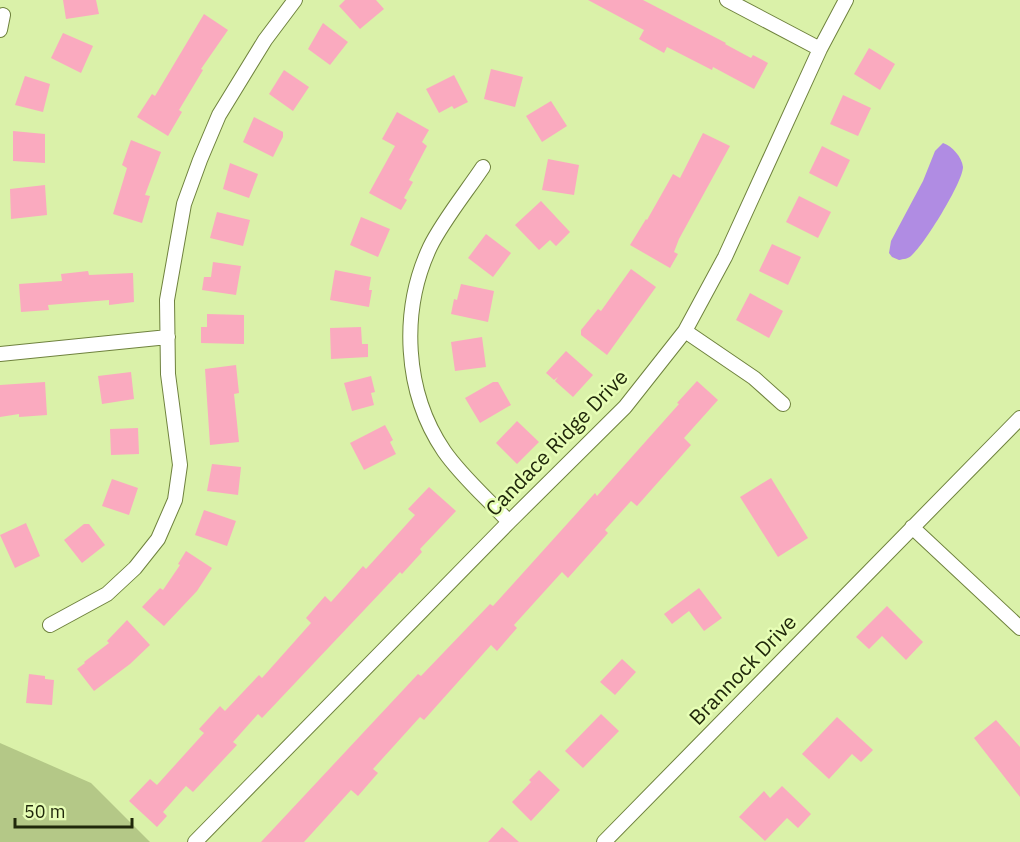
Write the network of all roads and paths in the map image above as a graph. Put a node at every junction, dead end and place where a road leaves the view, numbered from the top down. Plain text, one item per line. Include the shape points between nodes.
1 (295, 0) edge
2 (727, 0) edge
3 (846, 0) edge
4 (3, 15) dead end
5 (0, 30) edge
6 (820, 49) junction
7 (483, 167) dead end
8 (686, 331) junction
9 (168, 337) junction
10 (0, 354) edge
11 (783, 404) dead end
12 (1020, 418) edge
13 (509, 522) junction
14 (912, 527) junction
15 (50, 625) dead end
16 (1020, 628) edge
17 (195, 842) edge
18 (604, 842) edge

1 - 9 street via 265,40 219,116 200,160 184,204 167,300
2 - 6 street
3 - 6 street, Candace Ridge Drive
4 - 5 street
6 - 8 street, Candace Ridge Drive via 725,257
7 - 13 street via 431,244 420,271 411,301 411,360 422,408 444,451
8 - 11 street via 754,378
8 - 13 street, Candace Ridge Drive via 624,407
9 - 10 street
9 - 15 street via 168,374 180,465 175,500 158,539 135,568 107,594
12 - 14 street, Brannock Drive
13 - 17 street, Candace Ridge Drive
14 - 16 street
14 - 18 street, Brannock Drive

